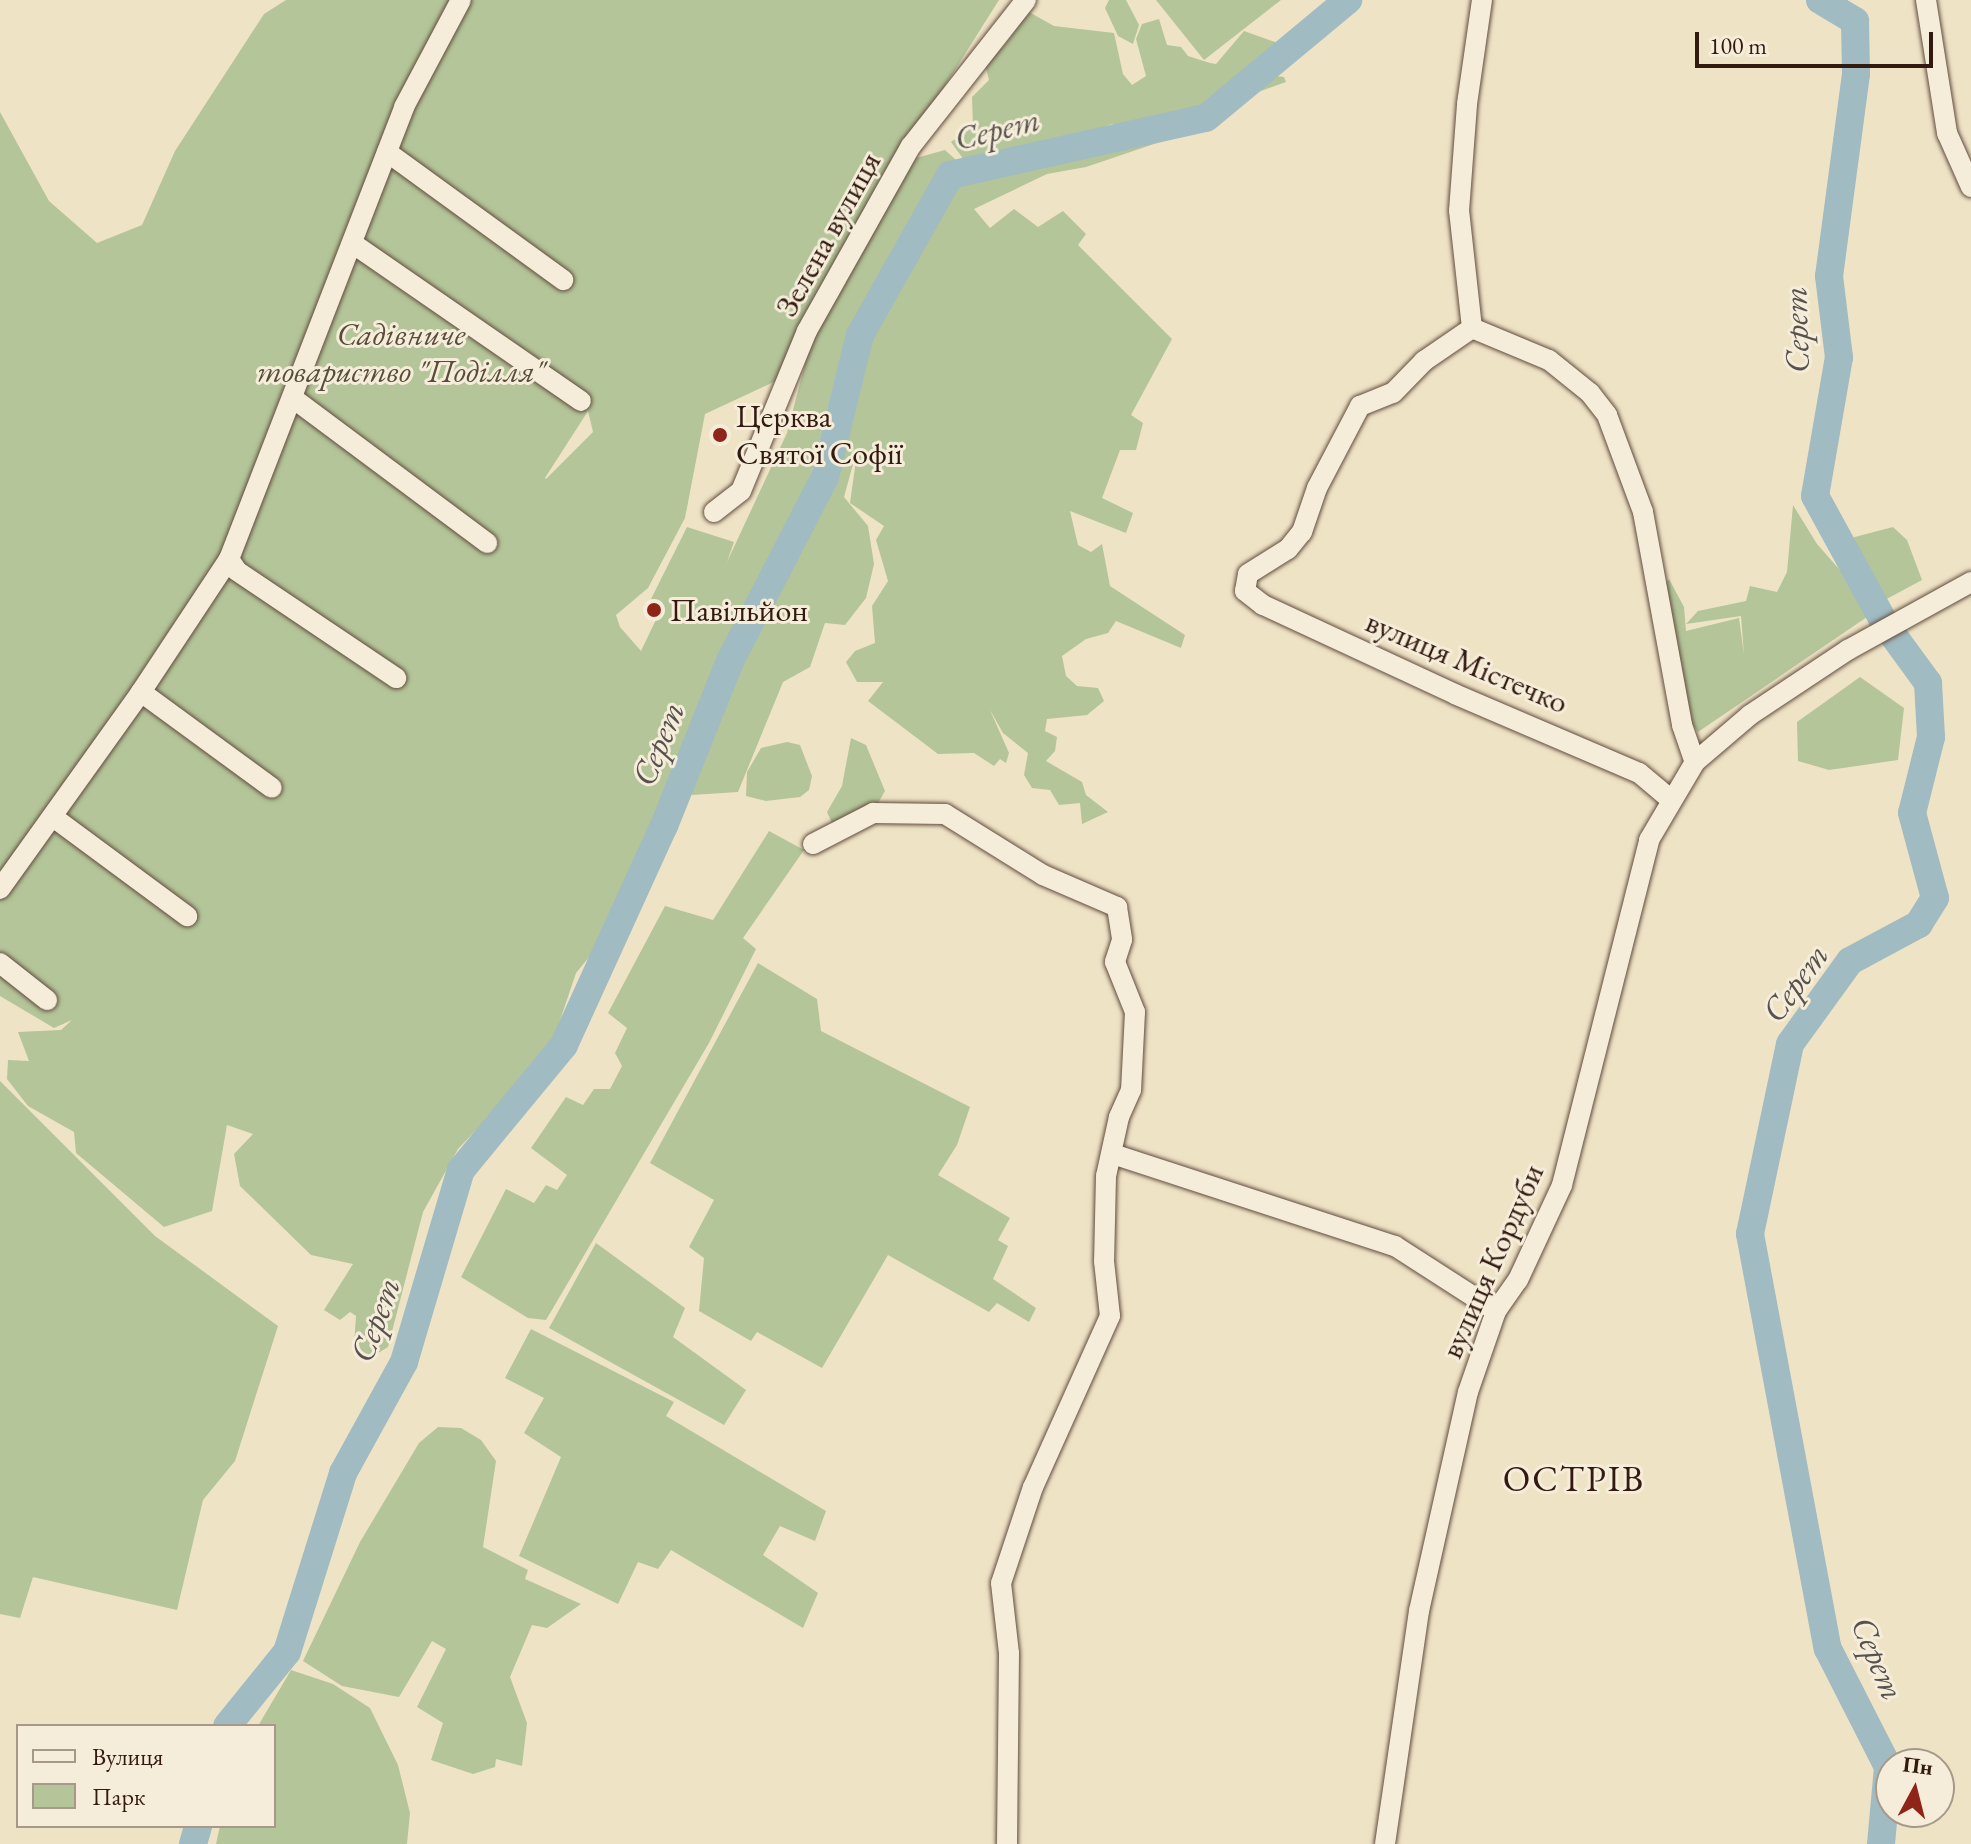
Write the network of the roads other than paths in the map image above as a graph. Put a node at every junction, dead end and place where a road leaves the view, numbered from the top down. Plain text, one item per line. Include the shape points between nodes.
1 (461, 0) edge
2 (1026, 0) edge
3 (1482, 0) edge
4 (1926, 0) edge
5 (387, 152) junction
6 (1971, 187) edge
7 (352, 243) junction
8 (563, 280) dead end
9 (1472, 328) junction
10 (294, 399) junction
11 (581, 401) dead end
12 (714, 512) dead end
13 (487, 543) dead end
14 (229, 559) junction
15 (1971, 582) edge
16 (396, 678) dead end
17 (141, 692) junction
18 (1695, 762) junction
19 (272, 788) dead end
20 (1669, 798) junction
21 (53, 817) junction
22 (813, 844) dead end
23 (0, 889) edge
24 (187, 916) dead end
25 (0, 963) edge
26 (47, 1000) dead end
27 (1113, 1154) junction
28 (1496, 1311) junction
29 (1007, 1844) edge
30 (1385, 1844) edge

1 - 5 street via 420,69
2 - 12 street, Зелена вулиця via 911,146 807,331 741,491
3 - 9 street via 1459,211
4 - 6 street via 1947,133
5 - 7 street
5 - 8 street
7 - 10 street
7 - 11 street
9 - 18 street via 1549,360 1590,393 1607,415 1643,512 1682,725
9 - 20 street, вулиця Містечко via 1424,361 1393,393 1360,406 1317,488 1302,532 1243,583 1252,599 1263,605 1455,694 1564,737 1639,773
10 - 13 street
10 - 14 street
14 - 16 street via 237,571
14 - 17 street
15 - 18 street, вулиця Кордуби via 1848,650 1750,715
17 - 19 street
17 - 21 street
18 - 20 street, вулиця Кордуби
20 - 28 street, вулиця Кордуби via 1649,840 1632,897 1562,1185 1518,1280
21 - 23 street
21 - 24 street
22 - 27 street via 873,813 945,814 1043,875 1117,907 1122,940 1115,962 1135,1012 1131,1090 1119,1117
25 - 26 street
27 - 28 street via 1395,1246
27 - 29 street via 1104,1208 1110,1316 1033,1487 1001,1583 1009,1653
28 - 30 street, вулиця Кордуби via 1468,1392 1419,1611

